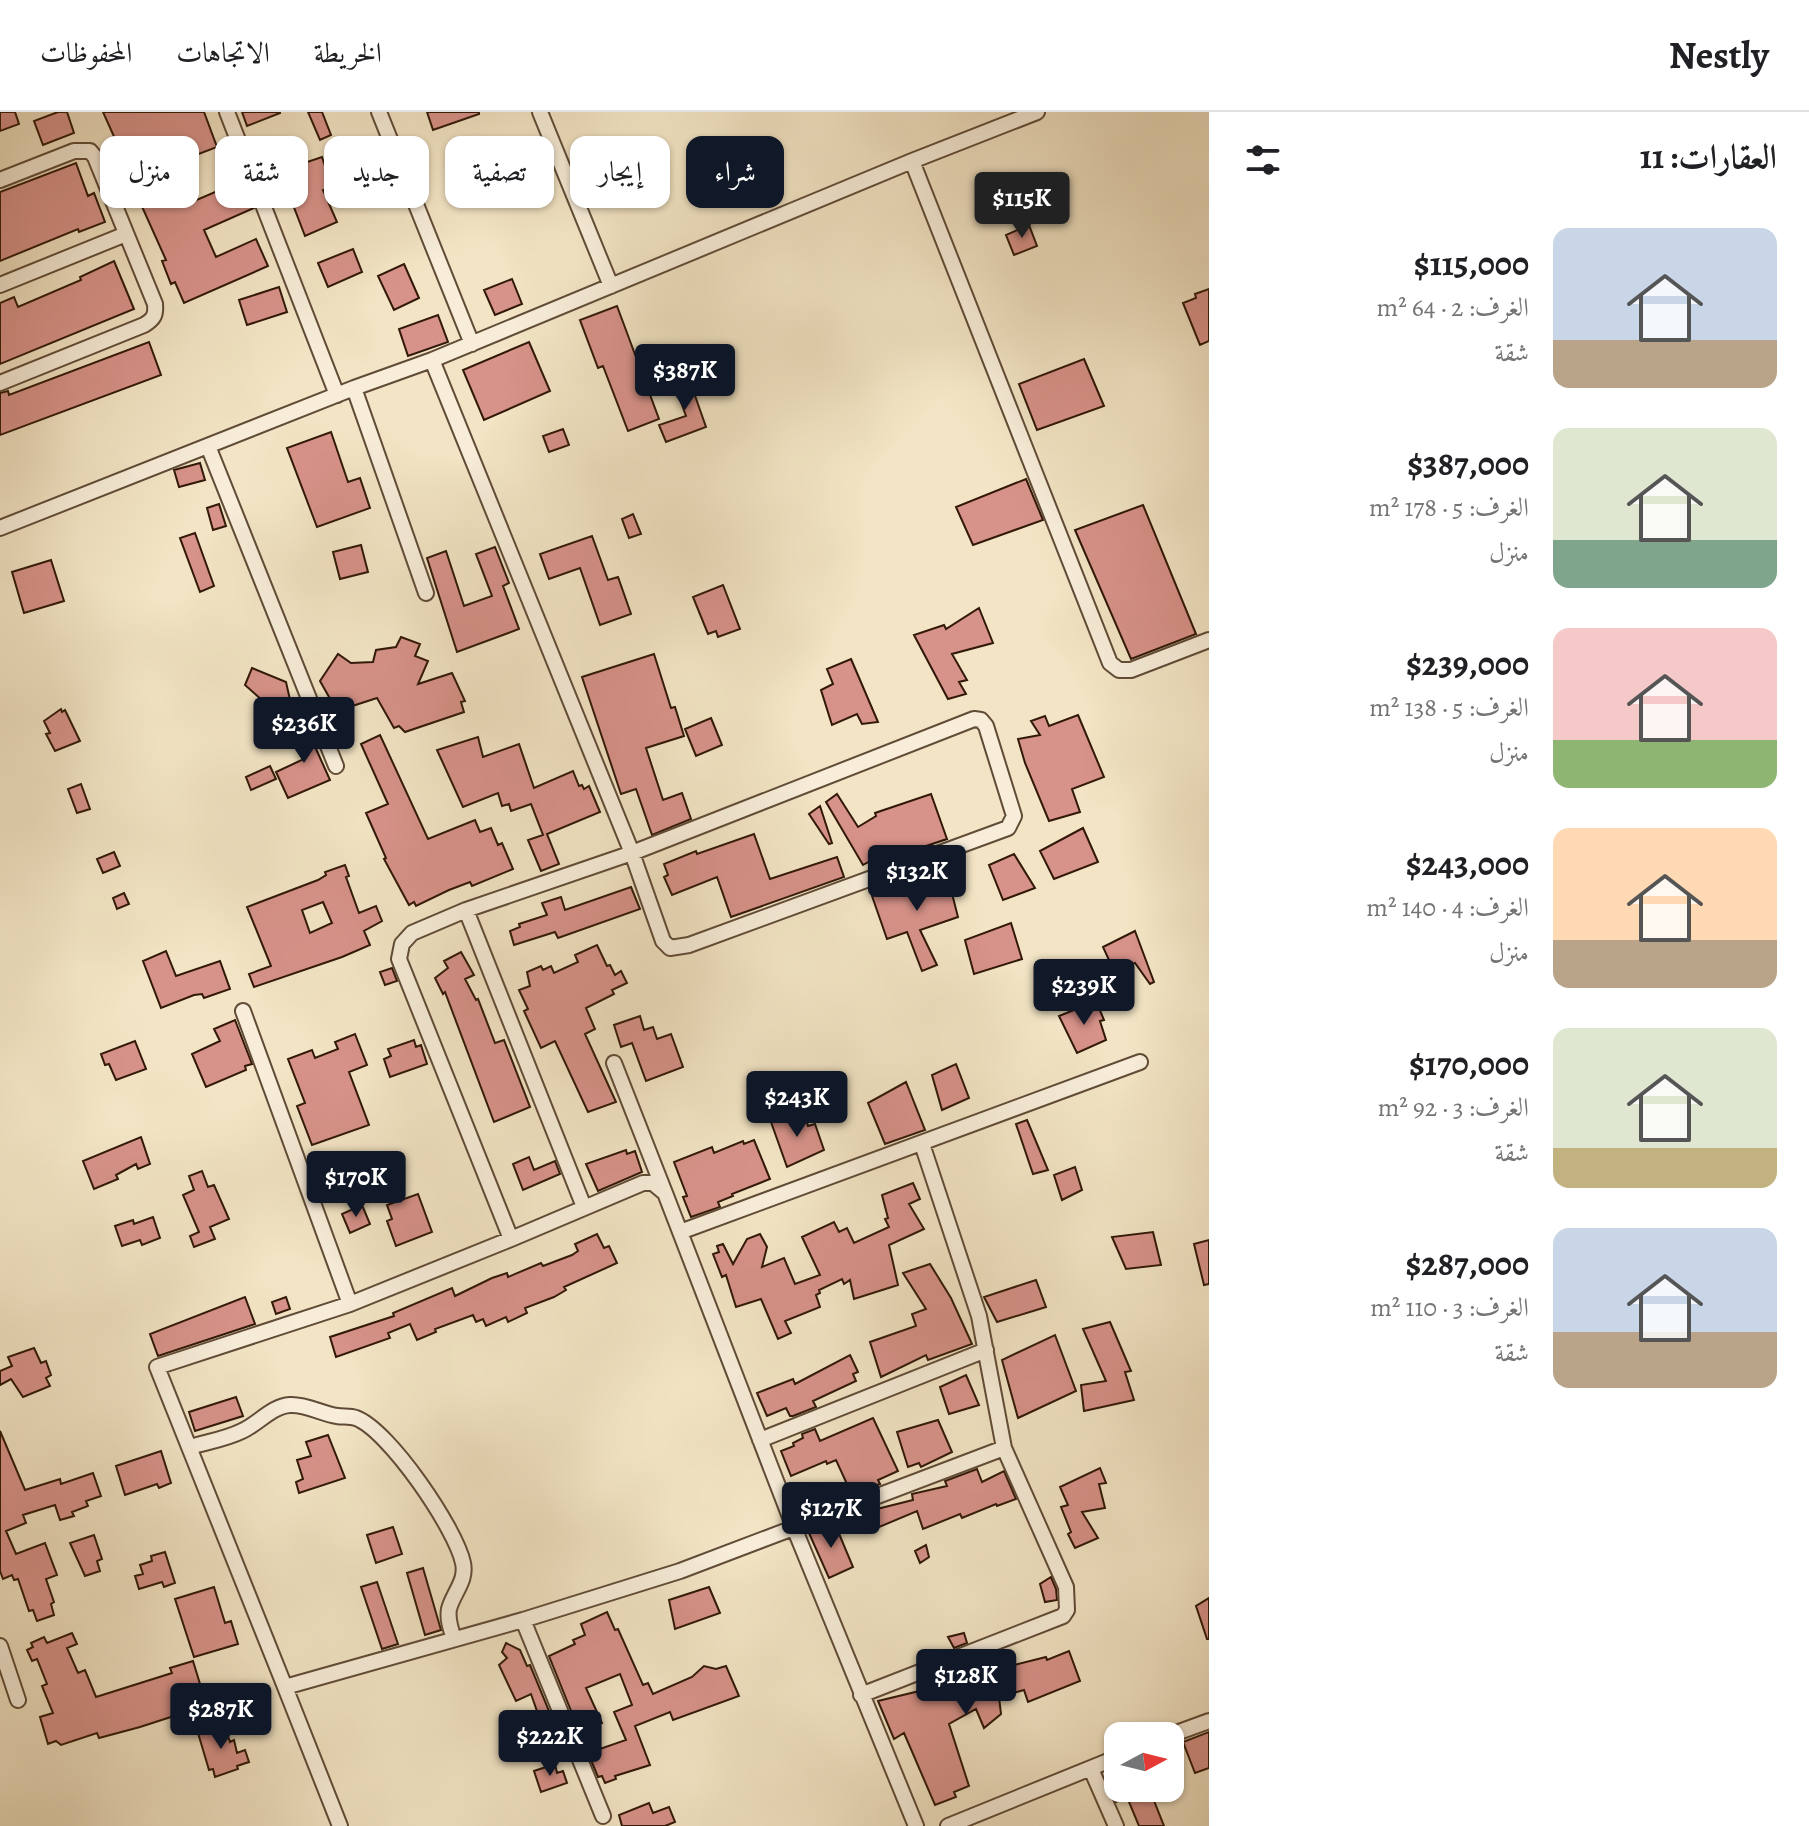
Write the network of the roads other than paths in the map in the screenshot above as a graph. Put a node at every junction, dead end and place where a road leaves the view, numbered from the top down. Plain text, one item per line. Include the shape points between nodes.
1 (227, 112) edge
2 (379, 112) edge
3 (540, 112) edge
4 (1037, 112) edge
5 (912, 161) junction
6 (0, 180) edge
7 (126, 234) junction
8 (0, 285) edge
9 (611, 286) junction
10 (472, 344) junction
11 (432, 360) junction
12 (0, 383) edge
13 (354, 388) junction
14 (337, 395) junction
15 (208, 446) junction
16 (0, 528) edge
17 (426, 593) dead end
18 (1209, 640) edge
19 (336, 766) dead end
20 (632, 853) junction
21 (466, 910) junction
22 (243, 1011) dead end
23 (1140, 1062) dead end
24 (614, 1063) dead end
25 (922, 1144) junction
26 (665, 1193) junction
27 (584, 1207) junction
28 (680, 1232) junction
29 (511, 1239) junction
30 (350, 1304) junction
31 (986, 1350) junction
32 (760, 1440) junction
33 (190, 1447) junction
34 (1004, 1448) junction
35 (795, 1530) junction
36 (523, 1620) junction
37 (454, 1639) junction
38 (0, 1646) edge
39 (285, 1687) junction
40 (861, 1695) junction
41 (18, 1700) dead end
42 (1209, 1721) edge
43 (1184, 1730) edge
44 (1104, 1763) edge
45 (1091, 1769) junction
46 (603, 1816) dead end
47 (335, 1825) edge
48 (916, 1826) edge
49 (948, 1826) edge
50 (1116, 1826) edge

1 - 14 street
2 - 10 street
3 - 9 street
4 - 5 street
5 - 9 street
5 - 18 street via 1110,663 1131,670
6 - 7 street via 74,151 90,151
7 - 8 street
7 - 12 street via 155,304 153,320
9 - 10 street
10 - 11 street
11 - 13 street
11 - 20 street
13 - 14 street
13 - 17 street
14 - 15 street
15 - 16 street
15 - 19 street
20 - 20 street via 663,941 677,948 1008,828 1014,816 986,726 974,719
20 - 21 street
21 - 27 street
21 - 29 street via 412,933 402,944 399,959
22 - 30 street
23 - 25 street
24 - 26 street
25 - 28 street
25 - 31 street
26 - 27 street via 653,1183 643,1183
26 - 28 street
27 - 29 street
28 - 32 street
29 - 30 street
30 - 33 street via 157,1367
31 - 32 street
31 - 34 street
32 - 35 street
33 - 37 street via 241,1432 287,1405 356,1418 386,1441 440,1514 457,1547 464,1566 449,1608
33 - 39 street
34 - 35 street
34 - 40 street via 1066,1587 1067,1610 1063,1616
35 - 36 street
35 - 40 street
36 - 37 street
36 - 46 street
37 - 39 street
38 - 41 street
39 - 47 street
40 - 48 street
42 - 43 street
44 - 45 street
45 - 49 street
45 - 50 street

